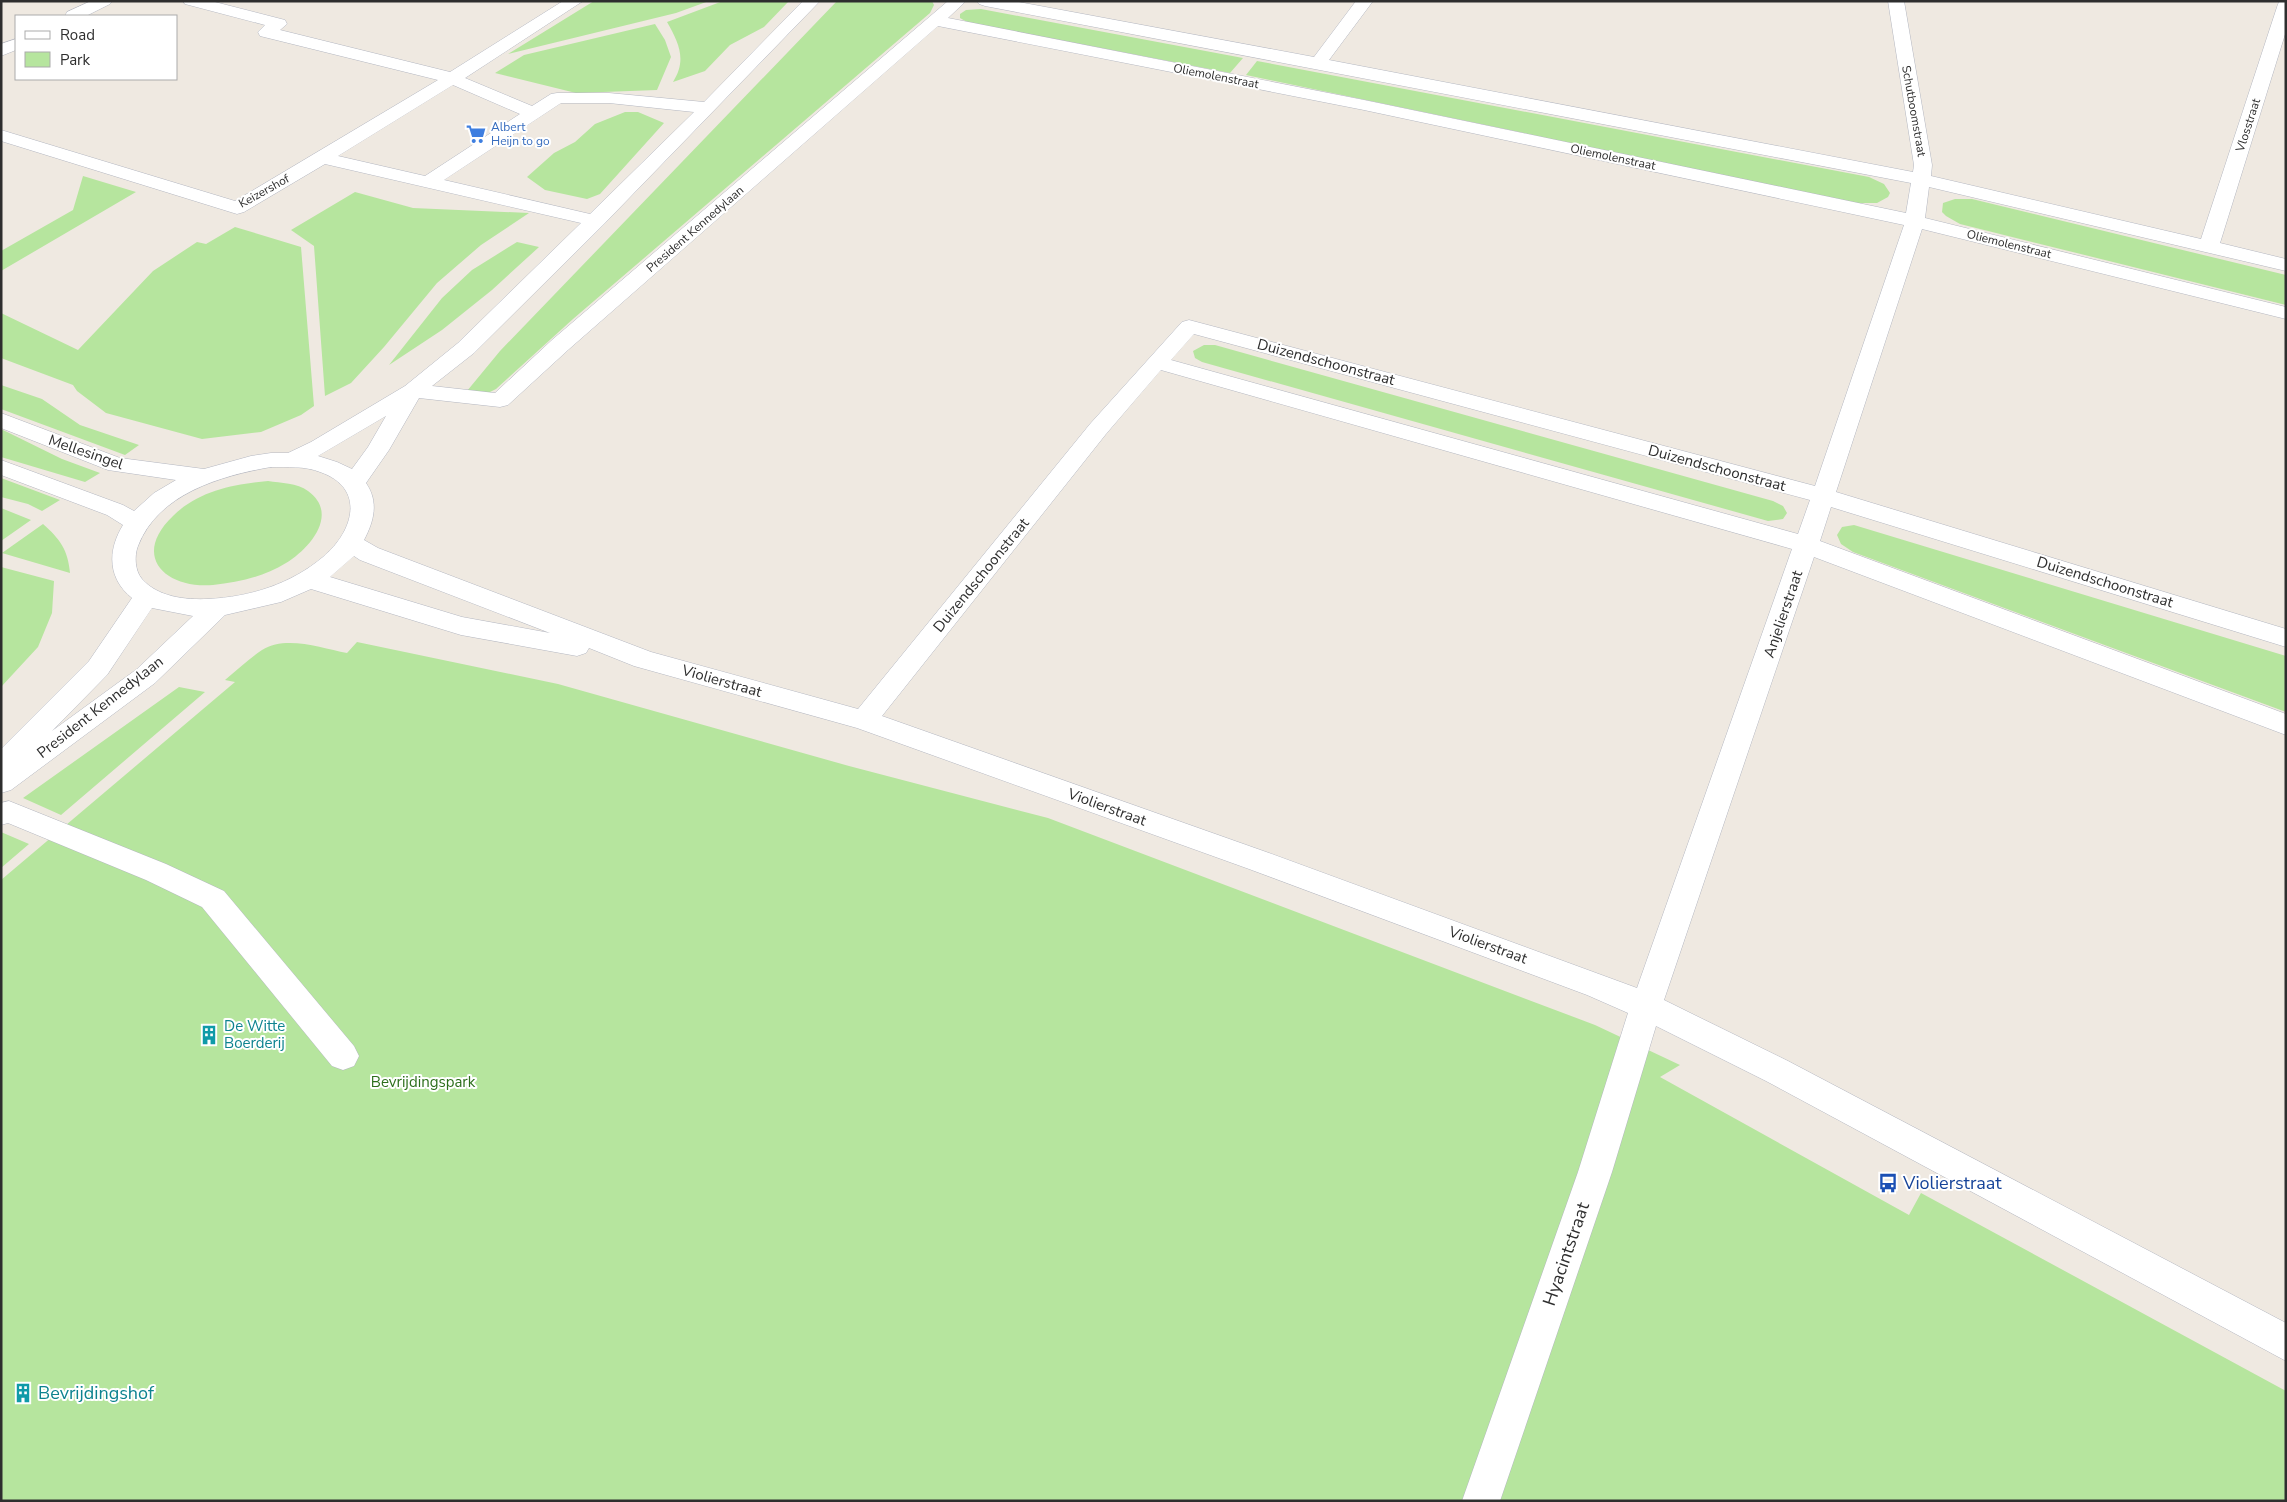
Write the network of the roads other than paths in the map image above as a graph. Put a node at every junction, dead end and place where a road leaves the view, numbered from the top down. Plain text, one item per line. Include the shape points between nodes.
1 (104, 1) edge
2 (191, 1) edge
3 (575, 1) edge
4 (812, 1) edge
5 (958, 1) edge
6 (985, 1) edge
7 (1365, 1) edge
8 (1896, 1) edge
9 (2286, 4) edge
10 (75, 15) edge
11 (936, 20) junction
12 (15, 45) edge
13 (1, 52) edge
14 (1318, 63) junction
15 (451, 78) junction
16 (708, 108) junction
17 (532, 113) junction
18 (1, 135) edge
19 (322, 158) junction
20 (1921, 179) junction
21 (429, 182) junction
22 (596, 220) junction
23 (1914, 221) junction
24 (2209, 246) junction
25 (2286, 265) edge
26 (2286, 313) edge
27 (1159, 362) junction
28 (413, 391) junction
29 (1, 420) edge
30 (292, 460) junction
31 (1, 467) edge
32 (204, 476) junction
33 (354, 482) junction
34 (1823, 496) junction
35 (137, 523) junction
36 (351, 543) junction
37 (1807, 545) junction
38 (308, 580) junction
39 (147, 596) junction
40 (217, 608) junction
41 (2286, 638) edge
42 (643, 659) junction
43 (864, 720) junction
44 (2286, 725) edge
45 (1, 766) edge
46 (1, 783) edge
47 (1, 814) edge
48 (1646, 1006) junction
49 (343, 1056) dead end
50 (2286, 1343) edge
51 (1481, 1501) edge

1 - 10 street
2 - 15 street via 279,24 266,32
3 - 15 street, Keizershof
4 - 16 street
5 - 11 street, President Kennedylaan
6 - 14 street
7 - 14 street
8 - 20 street, Schutboomstraat via 1924,165
9 - 24 street, Vlosstraat
11 - 23 street, Oliemolenstraat via 1364,105
11 - 28 street, President Kennedylaan via 500,400
12 - 13 street
14 - 20 street
15 - 17 street
15 - 19 street, Keizershof
16 - 17 street via 609,98 557,98
16 - 22 street
17 - 21 street
18 - 19 street, Keizershof via 237,208
19 - 21 street
20 - 23 street, Schutboomstraat
20 - 24 street
21 - 22 street
22 - 28 street via 466,348
23 - 26 street, Oliemolenstraat
23 - 34 street, Anjelierstraat
24 - 25 street
27 - 34 street, Duizendschoonstraat via 1189,326
27 - 37 street
27 - 43 street, Duizendschoonstraat via 1098,429
28 - 30 street
28 - 33 street via 378,450
29 - 32 street, Mellesingel via 116,465
30 - 32 street via 248,463
30 - 33 street via 318,463
31 - 35 street via 115,510
32 - 35 street via 154,505
33 - 36 street via 362,496 364,510 361,526
34 - 37 street, Anjelierstraat
34 - 41 street, Duizendschoonstraat
35 - 39 street via 127,539 124,571 133,585
36 - 38 street via 333,562
36 - 42 street, Violierstraat via 369,554
37 - 44 street
37 - 48 street, Anjelierstraat
38 - 40 street via 265,598
38 - 42 street, Violierstraat via 461,626
39 - 40 street via 177,606
39 - 45 street, President Kennedylaan via 98,668
40 - 46 street, President Kennedylaan via 146,676
42 - 43 street, Violierstraat
43 - 48 street, Violierstraat via 1268,864
47 - 49 street via 9,812 213,899
48 - 50 street, Violierstraat via 1776,1071
48 - 51 street, Hyacintstraat via 1595,1172

